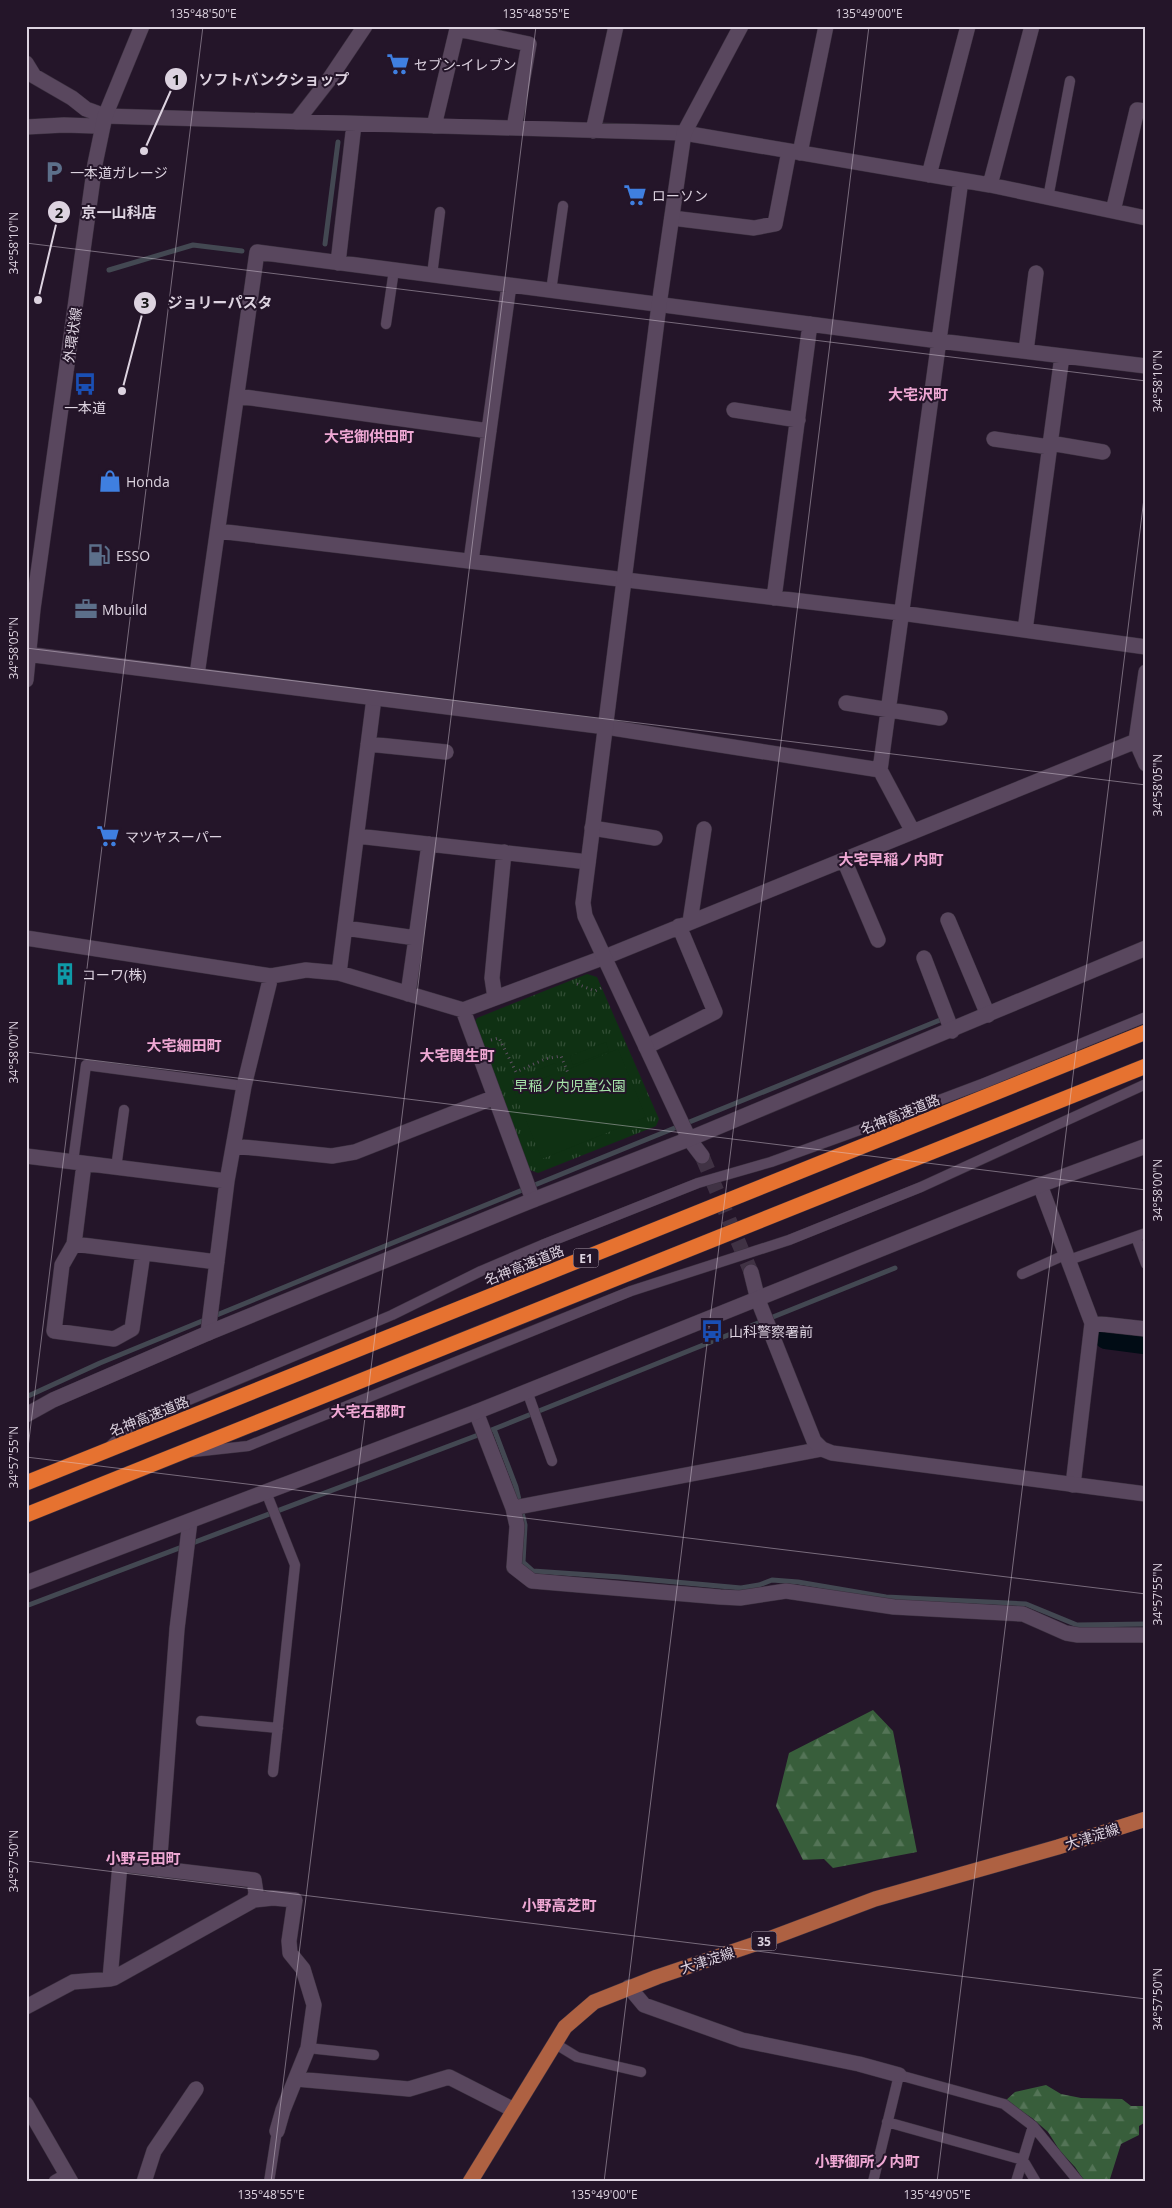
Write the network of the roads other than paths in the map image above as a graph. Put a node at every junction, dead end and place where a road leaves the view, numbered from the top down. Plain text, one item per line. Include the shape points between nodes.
1 (142, 26) edge
2 (364, 26) edge
3 (616, 26) edge
4 (741, 26) edge
5 (826, 26) edge
6 (968, 26) edge
7 (1032, 26) edge
8 (26, 63) edge
9 (1070, 81) dead end
10 (1146, 111) edge
11 (105, 116) junction
12 (296, 122) junction
13 (354, 124) junction
14 (434, 126) junction
15 (26, 127) edge
16 (514, 128) junction
17 (594, 131) junction
18 (684, 133) junction
19 (794, 152) junction
20 (929, 175) junction
21 (961, 180) junction
22 (990, 185) junction
23 (1048, 198) junction
24 (563, 206) dead end
25 (1113, 211) junction
26 (440, 212) dead end
27 (672, 218) junction
28 (1146, 218) edge
29 (338, 263) junction
30 (394, 270) junction
31 (1036, 273) dead end
32 (432, 275) junction
33 (509, 285) junction
34 (551, 291) junction
35 (659, 305) junction
36 (386, 324) dead end
37 (810, 324) junction
38 (939, 341) junction
39 (1026, 352) junction
40 (1062, 356) junction
41 (1146, 366) edge
42 (237, 396) junction
43 (734, 410) dead end
44 (798, 420) junction
45 (489, 431) junction
46 (994, 439) dead end
47 (1050, 445) junction
48 (1103, 452) dead end
49 (218, 531) junction
50 (471, 561) junction
51 (625, 580) junction
52 (774, 598) junction
53 (901, 613) junction
54 (1025, 630) junction
55 (1146, 647) edge
56 (28, 654) edge
57 (1146, 672) edge
58 (197, 675) junction
59 (26, 680) edge
60 (374, 698) junction
61 (846, 702) dead end
62 (888, 710) junction
63 (940, 718) dead end
64 (606, 727) junction
65 (1141, 739) edge
66 (368, 744) junction
67 (446, 752) dead end
68 (1146, 764) edge
69 (880, 770) junction
70 (592, 828) junction
71 (704, 829) dead end
72 (913, 832) junction
73 (357, 836) junction
74 (656, 838) dead end
75 (429, 844) junction
76 (504, 852) junction
77 (844, 860) junction
78 (588, 862) junction
79 (948, 920) dead end
80 (684, 924) junction
81 (345, 928) junction
82 (26, 938) edge
83 (416, 938) junction
84 (878, 940) dead end
85 (1146, 948) edge
86 (606, 957) junction
87 (924, 958) dead end
88 (339, 974) junction
89 (271, 976) junction
90 (408, 994) junction
91 (495, 998) junction
92 (463, 1010) junction
93 (988, 1015) junction
94 (1146, 1017) edge
95 (952, 1031) junction
96 (1146, 1032) edge
97 (646, 1047) junction
98 (1146, 1066) edge
99 (1146, 1084) edge
100 (244, 1086) junction
101 (495, 1096) junction
102 (124, 1110) dead end
103 (689, 1139) junction
104 (234, 1146) junction
105 (1146, 1146) edge
106 (26, 1156) edge
107 (702, 1156) tunnel mouth
108 (78, 1163) junction
109 (116, 1168) junction
110 (227, 1181) junction
111 (1040, 1185) junction
112 (533, 1200) junction
113 (1141, 1235) edge
114 (74, 1244) junction
115 (143, 1253) junction
116 (1068, 1257) junction
117 (218, 1262) junction
118 (1146, 1264) edge
119 (751, 1272) tunnel mouth
120 (1022, 1274) dead end
121 (758, 1300) junction
122 (1092, 1323) junction
123 (1146, 1329) edge
124 (208, 1333) junction
125 (527, 1392) junction
126 (476, 1412) junction
127 (26, 1415) edge
128 (822, 1450) junction
129 (105, 1451) junction
130 (179, 1454) junction
131 (552, 1461) dead end
132 (26, 1483) edge
133 (1073, 1485) junction
134 (266, 1492) junction
135 (1146, 1494) edge
136 (513, 1508) junction
137 (26, 1515) edge
138 (190, 1521) junction
139 (26, 1583) edge
140 (1146, 1635) edge
141 (201, 1721) dead end
142 (278, 1728) junction
143 (273, 1772) dead end
144 (1146, 1818) edge
145 (158, 1869) junction
146 (254, 1900) junction
147 (110, 1979) junction
148 (629, 1987) junction
149 (26, 2007) edge
150 (554, 2043) junction
151 (308, 2048) junction
152 (374, 2055) dead end
153 (641, 2072) dead end
154 (899, 2075) junction
155 (296, 2079) junction
156 (196, 2088) dead end
157 (26, 2104) edge
158 (514, 2110) junction
159 (887, 2122) junction
160 (1032, 2126) junction
161 (277, 2130) joint
162 (1023, 2160) junction
163 (65, 2180) edge
164 (144, 2182) edge
165 (269, 2182) edge
166 (470, 2182) edge
167 (873, 2182) edge
168 (1016, 2182) edge
169 (1036, 2182) edge
170 (1078, 2182) edge

1 - 11 street, 外環状線
2 - 12 street
3 - 17 street
4 - 18 street
5 - 19 street
6 - 20 street
7 - 22 street
8 - 11 street via 34,76 86,110
9 - 23 lane
10 - 25 street via 1137,110
11 - 12 street
11 - 15 street via 95,126
11 - 56 street, 外環状線 via 93,174
12 - 13 street
13 - 14 street
13 - 29 street
14 - 16 street
14 - 16 street via 457,28 529,44
16 - 17 street
17 - 18 street
18 - 19 street
18 - 27 street
19 - 20 street
19 - 27 street via 775,224 754,228
20 - 21 street
21 - 22 street
21 - 38 street
22 - 23 street
23 - 25 street
24 - 34 lane
25 - 28 street
26 - 32 lane
27 - 35 street
29 - 30 street
29 - 42 street via 257,252
30 - 32 street
30 - 36 lane
31 - 39 street
32 - 33 street
33 - 34 street
33 - 45 street
34 - 35 street
35 - 37 street
35 - 51 street
37 - 38 street
37 - 44 street
38 - 39 street
38 - 53 street
39 - 40 street
40 - 41 street
40 - 47 street
42 - 45 street
42 - 49 street
43 - 44 street
44 - 52 street
45 - 50 street
46 - 47 street
47 - 48 street
47 - 54 street
49 - 50 street
49 - 58 street
50 - 51 street
51 - 52 street
51 - 64 street
52 - 53 street
53 - 54 street
53 - 62 street
54 - 55 street
56 - 58 street
56 - 59 street, 外環状線
57 - 65 street
58 - 60 street
60 - 64 street
60 - 66 street
61 - 62 street
62 - 63 street
62 - 69 street
64 - 69 street
64 - 70 street
65 - 68 street
65 - 72 street
66 - 67 street
66 - 73 street
69 - 72 street
70 - 74 street
70 - 78 street
71 - 80 street
72 - 77 street
73 - 75 street
73 - 81 street
75 - 76 street
75 - 83 street
76 - 78 street
76 - 91 street via 492,978
77 - 80 street
77 - 84 street
78 - 86 street via 583,903 585,916
79 - 93 street
80 - 86 street
80 - 97 street via 715,1012
81 - 83 street
81 - 88 street
82 - 89 street
83 - 90 street
85 - 93 street
86 - 91 street
86 - 97 street
87 - 95 street
88 - 89 street via 306,970
88 - 90 street
89 - 100 street
90 - 92 street
91 - 92 street
92 - 101 street
93 - 95 street
94 - 129 lane via 982,1084 771,1162 698,1183 542,1245 392,1315 134,1423
95 - 103 street
96 - 129 highway, 名神高速道路 / E1
97 - 103 street
98 - 130 highway, E1
99 - 130 lane via 921,1187 789,1240 631,1291 248,1446
100 - 104 street
100 - 108 lane via 86,1065
101 - 104 street via 355,1152 340,1155
101 - 112 street
102 - 109 lane
103 - 107 street
103 - 112 street
104 - 110 street
105 - 111 street
106 - 108 street
108 - 109 street
108 - 114 street
109 - 110 street
110 - 117 street
111 - 116 street
111 - 121 street
112 - 124 street
113 - 116 lane
113 - 118 lane
114 - 115 street
114 - 115 street via 62,1265 54,1331 114,1339 132,1329
115 - 117 street
116 - 120 lane
116 - 122 street
117 - 124 street
119 - 121 street
121 - 125 street
121 - 128 street via 814,1441
122 - 123 street
122 - 133 street
124 - 127 street via 53,1400
125 - 126 street
125 - 131 lane
126 - 134 street
126 - 136 street
128 - 133 street
128 - 136 street
129 - 132 highway, 名神高速道路 / E1
130 - 137 highway, E1
133 - 135 street
134 - 138 street
134 - 142 lane via 295,1564
136 - 140 street via 517,1526 514,1567 532,1581 740,1598 786,1591 894,1608 1023,1614 1078,1635
138 - 139 street
138 - 145 street via 177,1629
141 - 142 lane
142 - 143 lane
144 - 148 main road, 大津淀線 / 35 via 1058,1847 875,1899
145 - 146 street via 254,1880
145 - 147 street via 120,1864
146 - 147 street
146 - 151 street via 295,1900 290,1953 303,1969 314,2005
147 - 149 street via 73,1982
148 - 150 main road, 大津淀線 / 35 via 606,1996 581,2012
148 - 154 street via 644,2005 742,2040
150 - 153 lane via 577,2057
150 - 158 main road, 大津淀線 / 35
151 - 152 lane
151 - 155 street
154 - 159 lane
154 - 160 lane via 1004,2104
155 - 158 street via 409,2089 449,2077
155 - 161 street
156 - 164 street via 154,2152
157 - 163 street
158 - 166 main road, 大津淀線 / 35
159 - 162 lane
159 - 167 lane
160 - 162 lane
160 - 170 lane
161 - 165 lane
162 - 168 lane
162 - 169 lane

